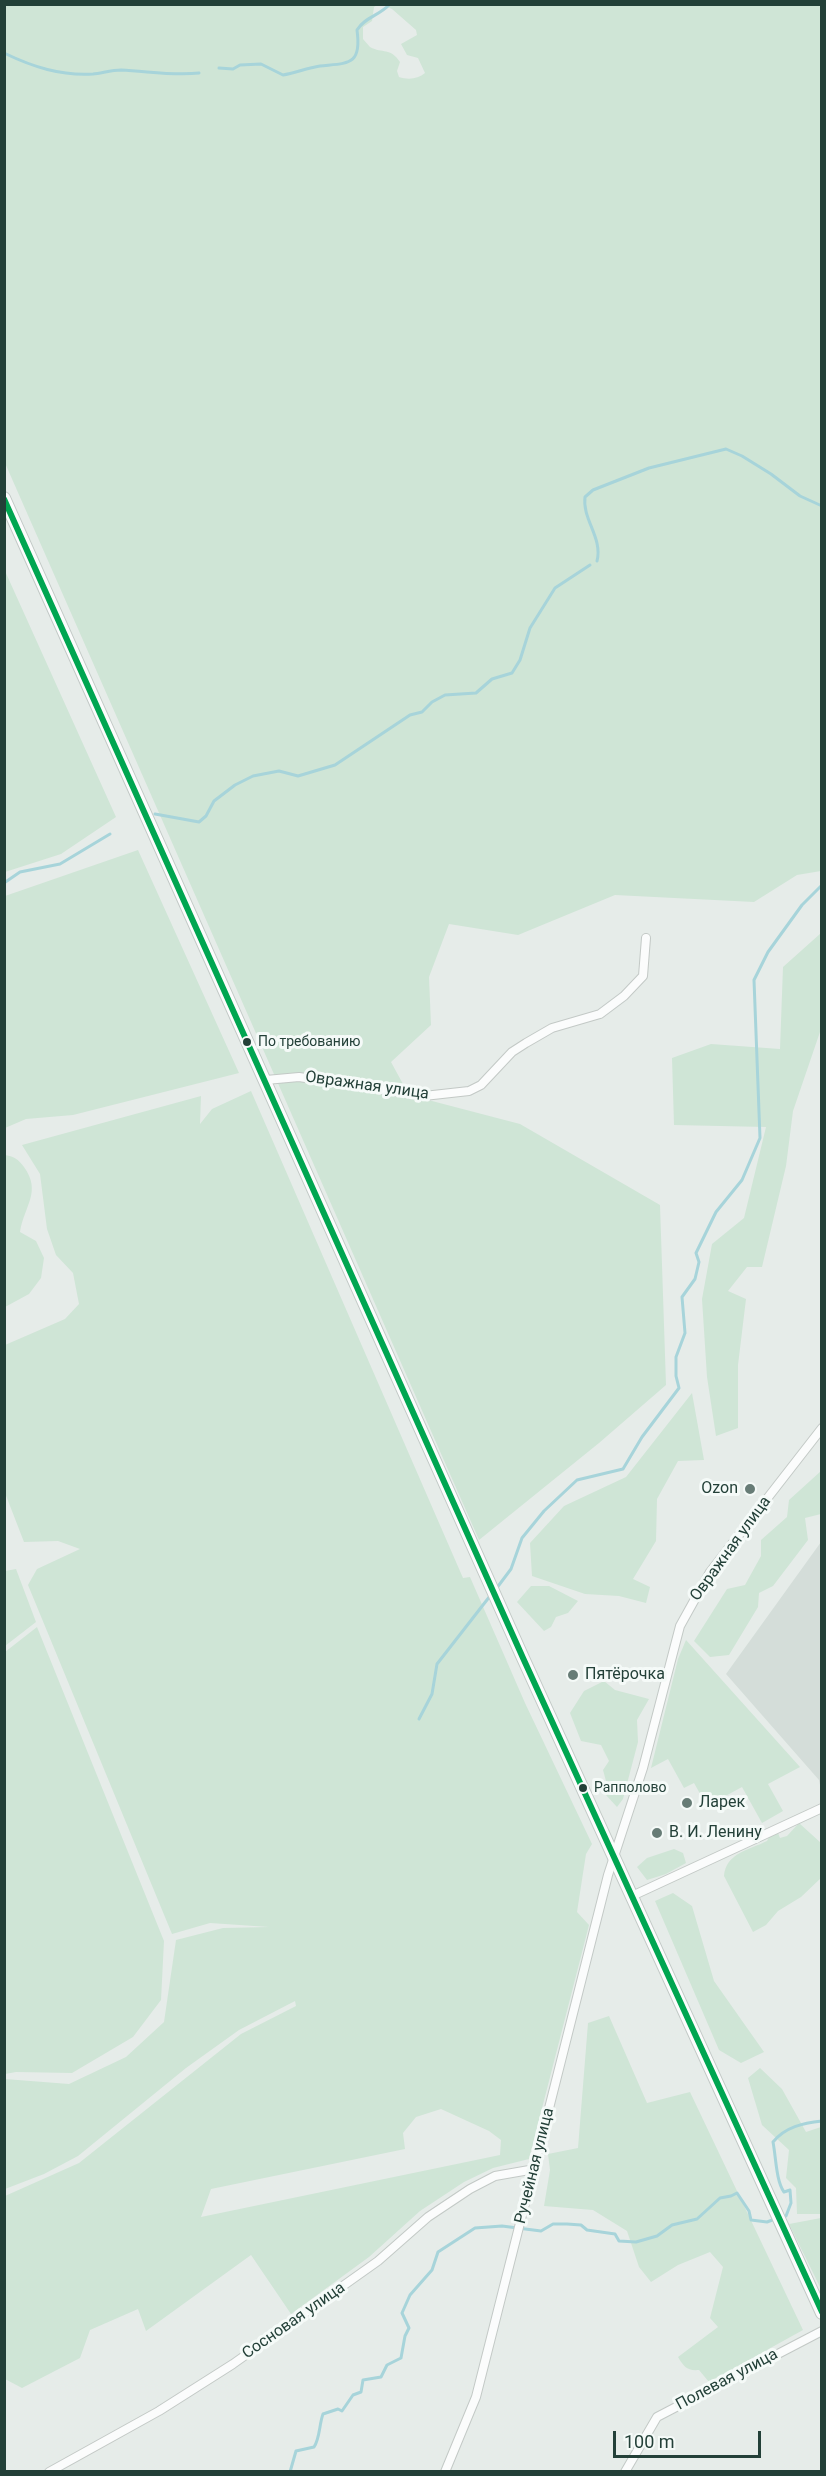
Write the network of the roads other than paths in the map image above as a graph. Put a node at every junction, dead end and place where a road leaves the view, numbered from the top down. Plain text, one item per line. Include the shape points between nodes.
1 (4, 498) edge
2 (646, 938) dead end
3 (266, 1080) junction
4 (822, 1428) edge
5 (822, 1808) edge
6 (614, 1856) junction
7 (632, 1896) junction
8 (535, 2169) junction
9 (822, 2313) edge
10 (822, 2331) edge
11 (49, 2472) edge
12 (446, 2472) edge
13 (625, 2472) edge

1 - 3 main road
2 - 3 street, Овражная улица via 643,976 624,996 600,1014 552,1028 526,1043 481,1085 469,1091 424,1096 299,1077
3 - 6 main road
4 - 6 street, Овражная улица via 710,1572 684,1618
5 - 7 street
6 - 7 main road
6 - 8 street, Ручейная улица
7 - 9 main road
8 - 11 street, Сосновая улица via 495,2176 470,2189 428,2217 378,2261 233,2364 159,2411
8 - 12 street, Ручейная улица via 476,2397
10 - 13 street, Полевая улица via 657,2417

